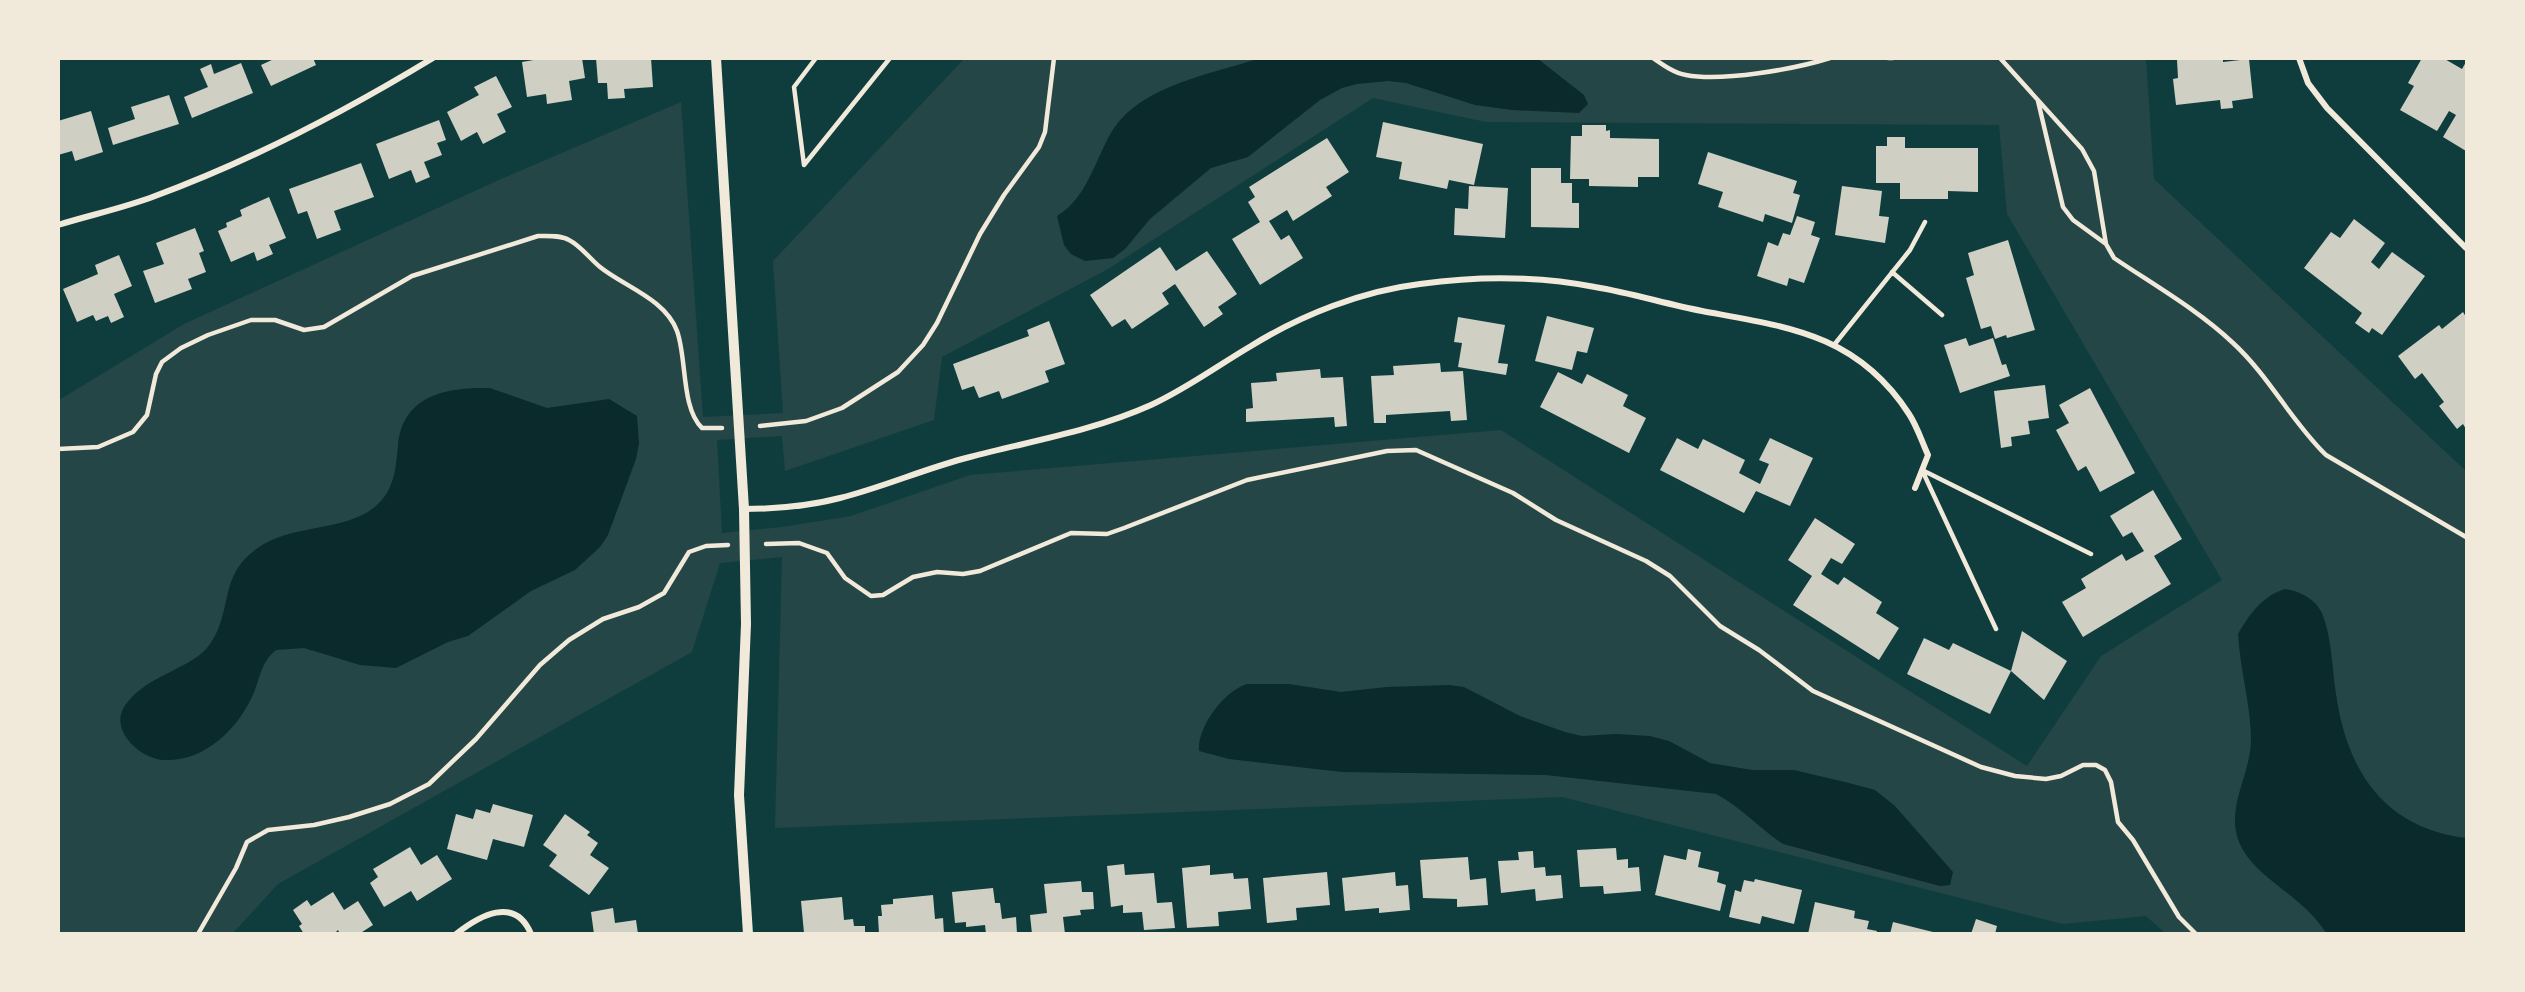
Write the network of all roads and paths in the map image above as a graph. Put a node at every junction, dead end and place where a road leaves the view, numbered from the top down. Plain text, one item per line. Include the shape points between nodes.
1 (433, 58) edge
2 (716, 58) edge
3 (816, 58) edge
4 (890, 58) edge
5 (1054, 58) edge
6 (1653, 58) edge
7 (1830, 58) edge
8 (2000, 58) edge
9 (2299, 58) edge
10 (2038, 99) junction
11 (1925, 222) dead end
12 (58, 225) edge
13 (2106, 244) junction
14 (2466, 248) edge
15 (1892, 272) junction
16 (1942, 315) dead end
17 (1834, 345) junction
18 (760, 426) dead end
19 (722, 428) dead end
20 (58, 449) edge
21 (1922, 470) junction
22 (1915, 488) dead end
23 (744, 509) junction
24 (2466, 537) edge
25 (766, 544) dead end
26 (728, 546) dead end
27 (2091, 554) dead end
28 (1996, 628) dead end
29 (198, 933) edge
30 (456, 933) edge
31 (531, 933) edge
32 (748, 933) edge
33 (2196, 933) edge

1 - 12 street via 353,106 255,156 153,197
2 - 23 street
3 - 4 lane via 794,87 804,165
5 - 18 lane via 1045,132 1039,147 980,234 923,345 898,372 842,408 806,421
6 - 7 lane via 1672,71 1697,76 1784,69
8 - 10 lane
9 - 14 street via 2308,83 2327,108
10 - 13 lane via 2070,133 2094,171
10 - 13 lane via 2063,207 2073,220
11 - 15 lane
13 - 24 lane via 2114,258 2233,343 2270,382 2313,443 2326,455
15 - 16 lane
15 - 17 lane
17 - 21 street via 1884,382 1910,416 1928,455
17 - 23 street via 1815,335 1773,324 1594,286 1535,279 1418,284 1359,298 1305,317 1252,345 1203,378 1150,405 1094,426 968,457 840,498 776,509
19 - 20 lane via 702,428 696,422 680,340 672,320 656,304 602,269 572,241 538,236 412,276 324,327 304,330 275,320 252,320 208,335 162,362 147,415 133,432 98,447
21 - 22 street
21 - 27 lane
21 - 28 lane
23 - 32 street via 746,624 739,795
25 - 33 lane via 799,543 827,553 860,590 871,596 883,595 913,577 980,571 1071,533 1107,534 1247,480 1387,451 1416,450 1513,493 1556,520 1646,561 1670,576 1720,626 1813,691 1981,767 2003,773 2046,779 2083,765 2097,765 2111,782 2118,822 2179,917
26 - 29 lane via 706,546 689,552 664,593 639,607 603,619 569,640 540,665 476,739 429,784 390,804 314,825 268,830 247,842
30 - 31 street via 495,912 514,915 524,921

